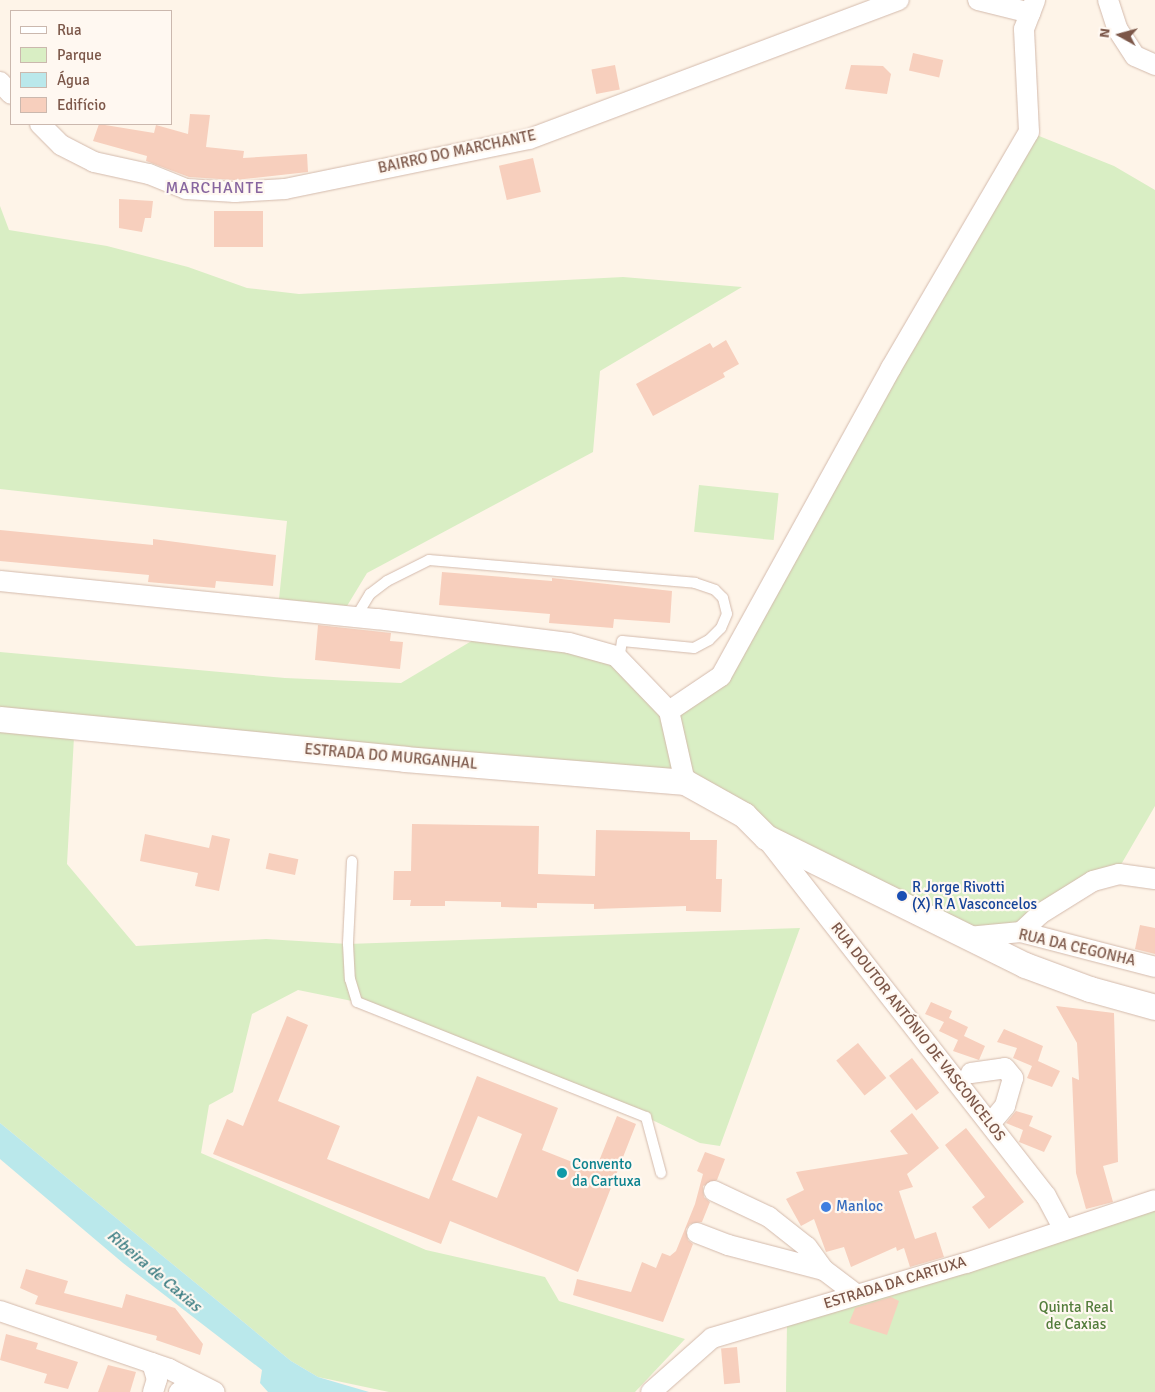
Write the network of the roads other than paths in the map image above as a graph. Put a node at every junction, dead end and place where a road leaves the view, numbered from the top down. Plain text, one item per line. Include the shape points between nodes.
1 (899, 0) edge
2 (978, 0) edge
3 (1108, 0) edge
4 (1032, 6) edge
5 (1155, 65) edge
6 (0, 82) edge
7 (10, 93) edge
8 (41, 125) edge
9 (0, 581) edge
10 (356, 617) junction
11 (619, 660) junction
12 (669, 711) junction
13 (0, 718) edge
14 (685, 782) junction
15 (766, 837) junction
16 (352, 861) dead end
17 (1155, 879) edge
18 (1021, 932) junction
19 (968, 937) junction
20 (1155, 967) edge
21 (1155, 1007) edge
22 (971, 1073) dead end
23 (990, 1124) junction
24 (661, 1173) dead end
25 (714, 1191) dead end
26 (1155, 1200) edge
27 (1064, 1230) junction
28 (697, 1232) dead end
29 (824, 1270) junction
30 (857, 1295) junction
31 (0, 1311) edge
32 (152, 1364) junction
33 (153, 1392) edge
34 (179, 1392) edge
35 (215, 1392) edge
36 (651, 1392) edge

1 - 8 street, BAIRRO DO MARCHANTE via 529,139 285,189 235,192 186,189 149,174 94,162 61,145
2 - 4 street
3 - 5 street via 1118,30 1135,56
4 - 12 street via 1024,29 1023,70 1030,106 1029,132 891,368 721,676
6 - 7 street
9 - 10 street
10 - 11 street via 569,643
10 - 11 lane via 370,594 381,585 406,568 430,560 695,583 715,590 723,598 727,614 721,628 709,640 694,648 622,641
11 - 12 street
12 - 14 street
13 - 14 street, ESTRADA DO MURGANHAL via 405,759
14 - 15 street, ESTRADA DO MURGANHAL via 744,815
15 - 19 street, ESTRADA DO MURGANHAL
15 - 23 street, RUA DOUTOR ANTÓNIO DE VASCONCELOS
16 - 24 lane via 348,944 350,978 357,1002 646,1117
17 - 18 street via 1119,874 1093,881 1040,914
18 - 19 street, RUA DA CEGONHA
18 - 20 street, RUA DA CEGONHA
19 - 21 street, ESTRADA DO MURGANHAL via 1025,965 1090,989
22 - 23 street via 1006,1068 1013,1078 1005,1106
23 - 27 street, RUA DOUTOR ANTÓNIO DE VASCONCELOS via 1046,1196
25 - 29 street via 769,1217 807,1247
26 - 27 street, ESTRADA DA CARTUXA
27 - 30 street, ESTRADA DA CARTUXA
28 - 29 street via 728,1245
29 - 30 street
30 - 36 street, ESTRADA DA CARTUXA via 712,1338
31 - 32 street
32 - 33 street via 157,1379
32 - 35 street
34 - 35 street

